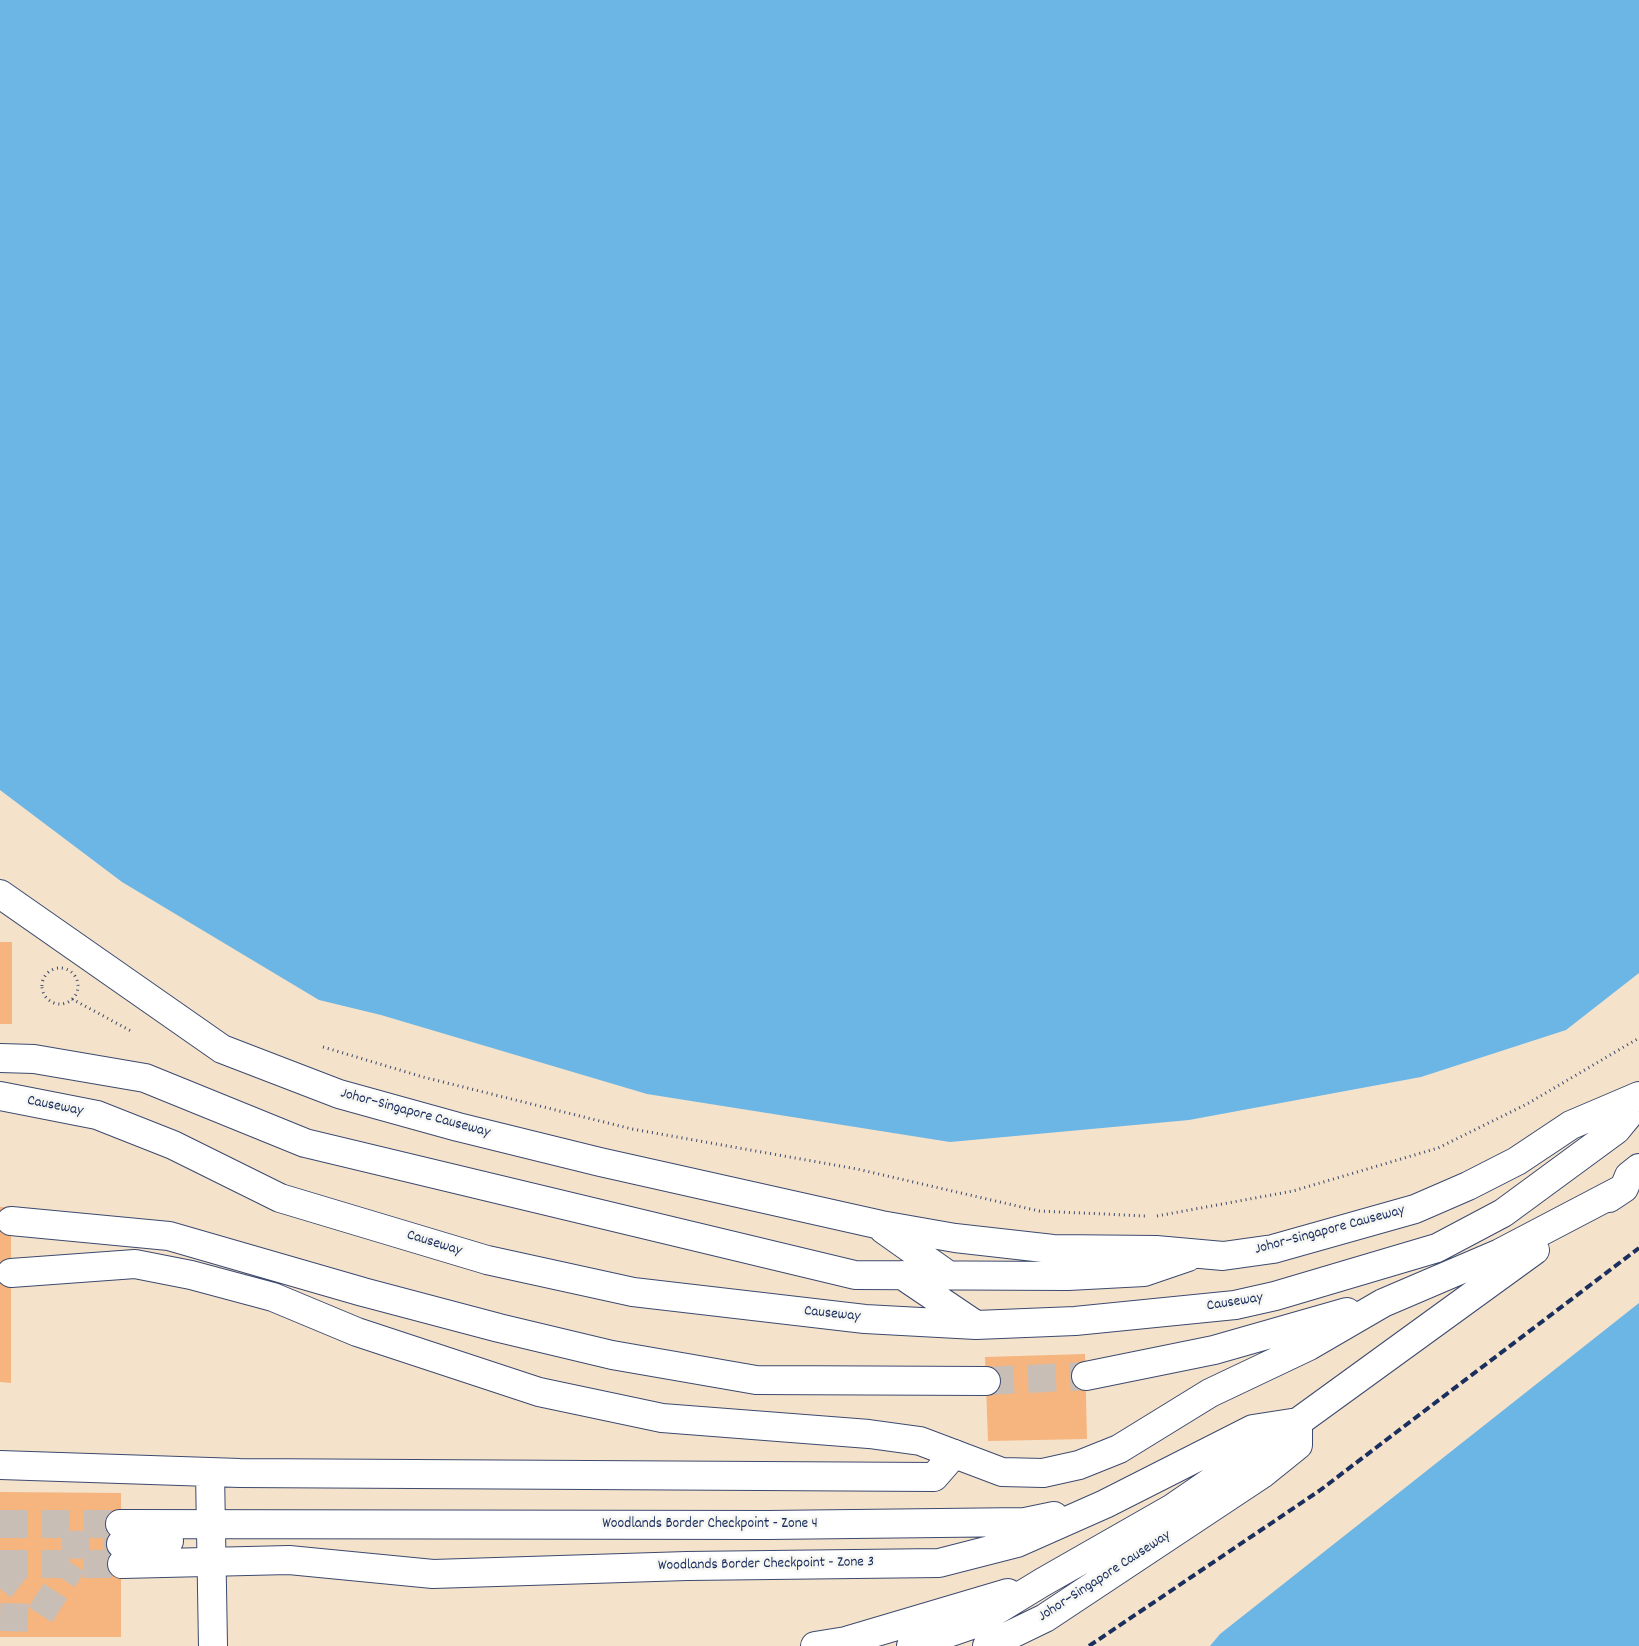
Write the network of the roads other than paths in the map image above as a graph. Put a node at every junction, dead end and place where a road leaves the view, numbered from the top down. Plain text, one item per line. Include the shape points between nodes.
1 (0, 894) edge
2 (0, 1058) edge
3 (0, 1096) edge
4 (1639, 1096) edge
5 (1639, 1102) edge
6 (1634, 1181) edge
7 (11, 1222) dead end
8 (876, 1224) junction
9 (1196, 1254) junction
10 (11, 1272) dead end
11 (902, 1275) junction
12 (948, 1275) junction
13 (1383, 1303) junction
14 (976, 1325) junction
15 (1086, 1376) tunnel mouth
16 (986, 1381) tunnel mouth
17 (1298, 1422) junction
18 (954, 1454) junction
19 (0, 1466) edge
20 (210, 1472) junction
21 (1105, 1504) junction
22 (211, 1542) junction
23 (1043, 1582) junction
24 (213, 1646) edge
25 (816, 1646) edge
26 (911, 1646) edge
27 (987, 1646) edge

1 - 8 main road, Johor–Singapore Causeway via 222,1049 339,1094 591,1160
2 - 11 main road via 34,1059 145,1078 305,1143 854,1275
3 - 14 main road, Causeway via 97,1115 173,1145 280,1198 487,1260 633,1292 865,1319
4 - 9 main road, Johor–Singapore Causeway via 1571,1125 1517,1160 1415,1209 1273,1249 1223,1256
5 - 14 main road, Causeway via 1616,1130 1510,1207 1437,1248 1235,1305 1075,1320
6 - 13 main road via 1500,1253
6 - 17 main road, Johor–Singapore Causeway via 1440,1317
7 - 16 main road via 169,1236 499,1328 612,1355 756,1380
8 - 9 main road, Johor–Singapore Causeway via 954,1238 1053,1249 1156,1250
8 - 12 main road, Johor–Singapore Causeway
9 - 12 main road via 1144,1272 1068,1276
10 - 18 main road via 135,1264 273,1297 357,1332 539,1392 662,1418 920,1441
11 - 12 main road
11 - 14 main road
13 - 15 main road via 1214,1350
13 - 18 main road via 1309,1346 1210,1393 1119,1449 1079,1465 1043,1473 1002,1472
17 - 21 main road, Johor–Singapore Causeway via 1254,1429
17 - 23 main road, Johor–Singapore Causeway via 1171,1509
17 - 27 main road, Johor–Singapore Causeway via 1298,1445 1262,1474 1045,1618
18 - 20 main road via 934,1476
19 - 20 main road
20 - 22 main road
21 - 22 main road, Woodlands Border Checkpoint - Zone 4 via 1024,1522 314,1524
21 - 22 main road, Woodlands Border Checkpoint - Zone 3 via 1017,1544 939,1563 433,1574 289,1560
22 - 22 main road, Woodlands Border Checkpoint - Zone 3 via 121,1544
22 - 24 main road
23 - 25 main road via 846,1641
23 - 26 main road via 974,1624

